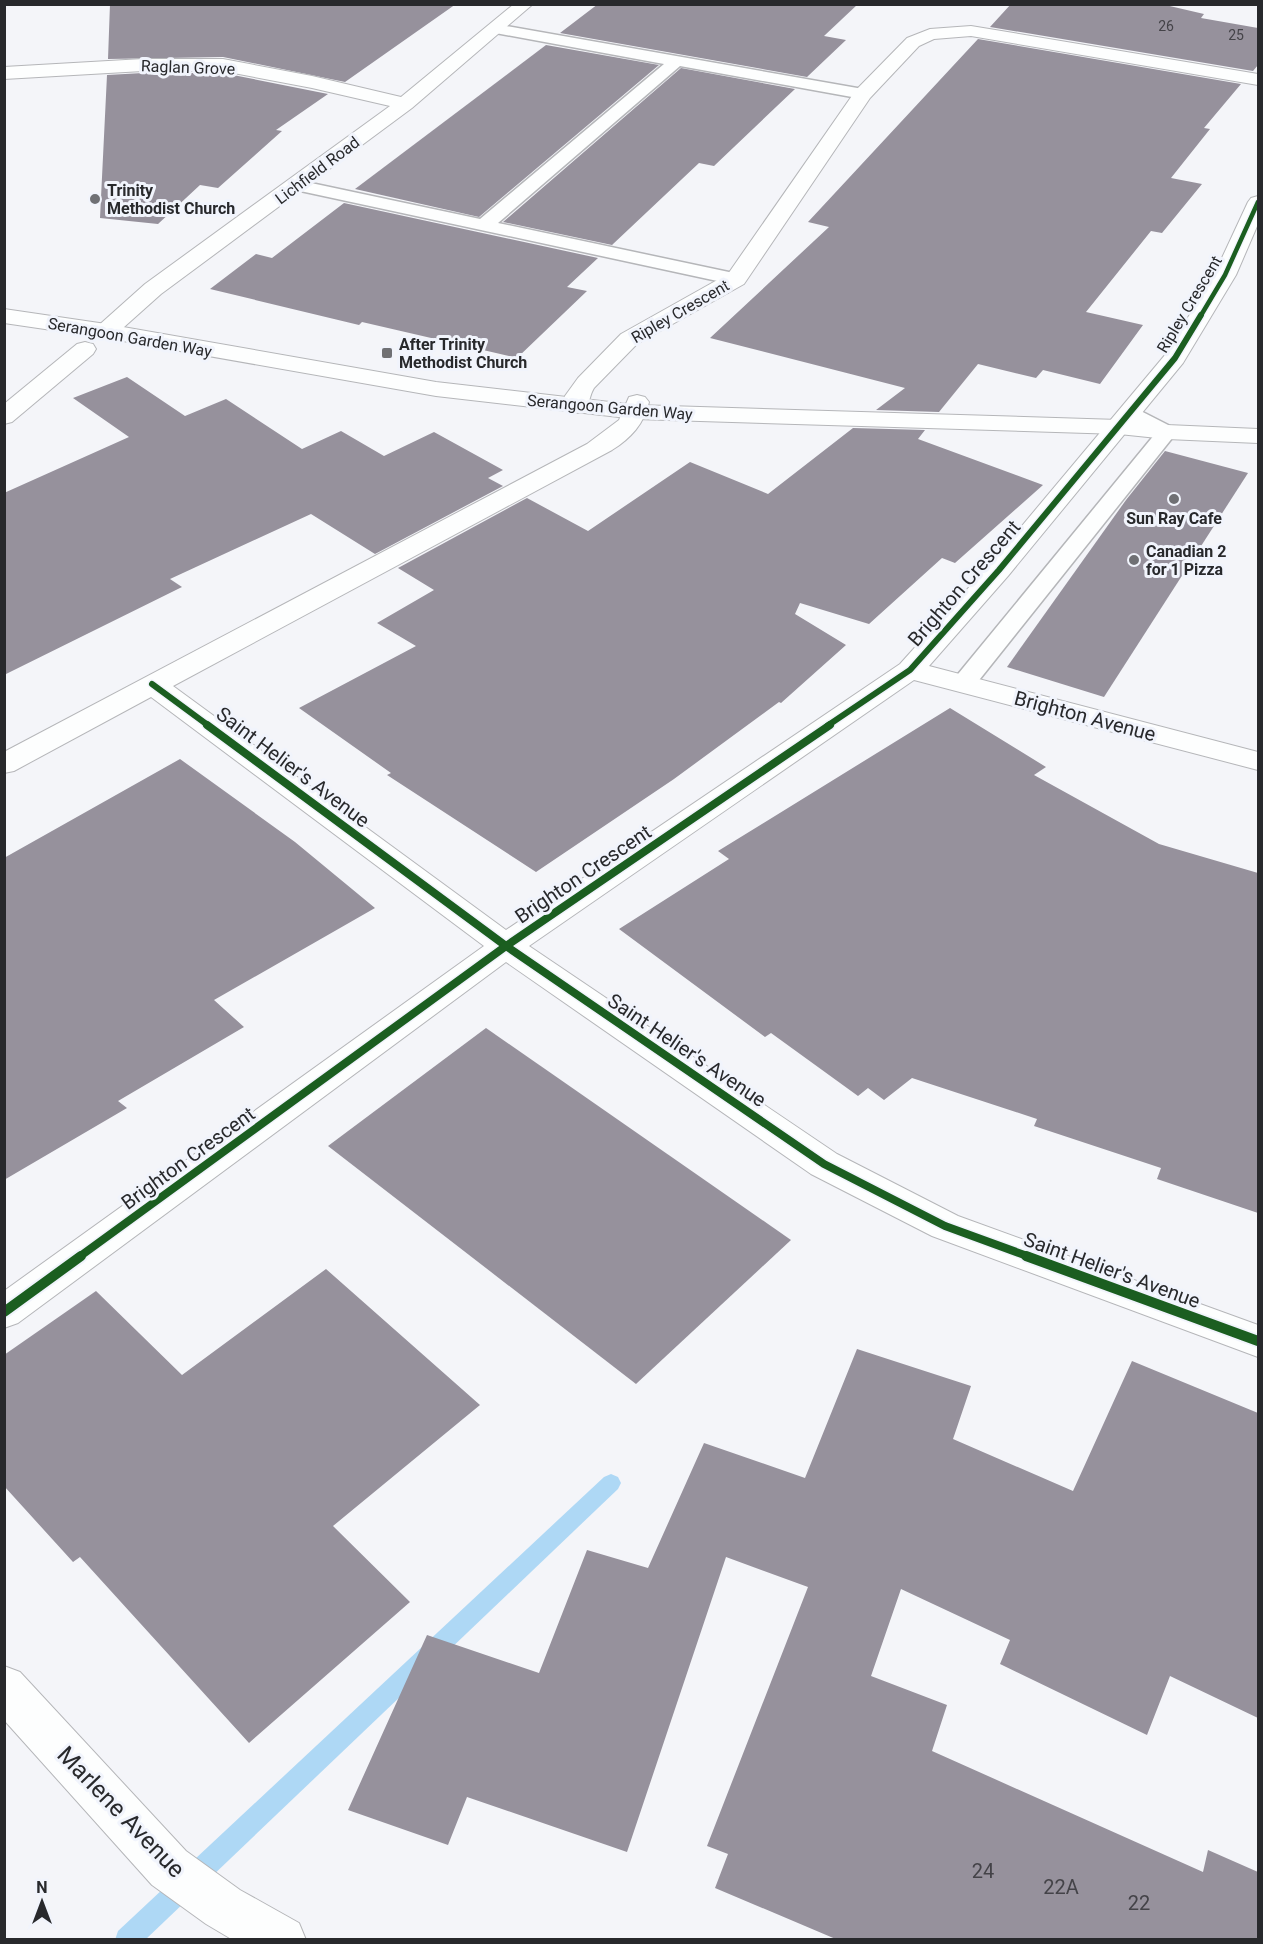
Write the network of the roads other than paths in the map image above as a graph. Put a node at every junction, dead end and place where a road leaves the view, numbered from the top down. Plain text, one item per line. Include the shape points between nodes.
1 (525, 4) edge
2 (495, 29) junction
3 (677, 61) junction
4 (4, 73) edge
5 (1258, 80) edge
6 (863, 94) junction
7 (405, 104) junction
8 (297, 185) junction
9 (1258, 202) edge
10 (484, 225) junction
11 (736, 279) junction
12 (4, 304) edge
13 (4, 316) edge
14 (111, 327) junction
15 (85, 349) dead end
16 (576, 401) junction
17 (637, 407) junction
18 (4, 417) edge
19 (1258, 417) edge
20 (1125, 420) junction
21 (1167, 432) junction
22 (1258, 436) edge
23 (910, 670) junction
24 (153, 684) junction
25 (963, 684) junction
26 (1258, 761) edge
27 (4, 764) edge
28 (506, 946) junction
29 (4, 1312) edge
30 (1258, 1341) edge
31 (4, 1687) edge
32 (282, 1940) edge

1 - 2 street, Lichfield Road
2 - 3 lane
2 - 7 street, Lichfield Road
3 - 6 lane
3 - 10 lane
4 - 7 street, Raglan Grove via 223,65
5 - 6 street, Ripley Crescent via 996,34 947,31 913,42
6 - 11 street, Ripley Crescent
7 - 8 street, Lichfield Road
8 - 10 lane
8 - 14 street, Lichfield Road via 153,288
9 - 20 street, Ripley Crescent via 1225,275 1175,358
10 - 11 lane
11 - 16 street, Ripley Crescent via 629,339 586,382
12 - 14 street, Serangoon Garden Way
13 - 14 street, Serangoon Garden Way
14 - 16 street, Serangoon Garden Way via 436,388
15 - 18 street
16 - 17 street, Serangoon Garden Way
17 - 20 street, Serangoon Garden Way
17 - 24 street via 630,424 619,436
19 - 20 street, Serangoon Garden Way
20 - 21 street, Serangoon Garden Way
20 - 23 street, Brighton Crescent
21 - 22 street, Serangoon Garden Way
21 - 25 lane
23 - 25 street, Brighton Avenue
23 - 28 street, Brighton Crescent
24 - 27 street
24 - 28 street, Saint Helier's Avenue
25 - 26 street, Brighton Avenue
28 - 29 street, Brighton Crescent
28 - 30 street, Saint Helier's Avenue via 824,1164 945,1226
31 - 32 street, Marlene Avenue via 169,1868 223,1906

